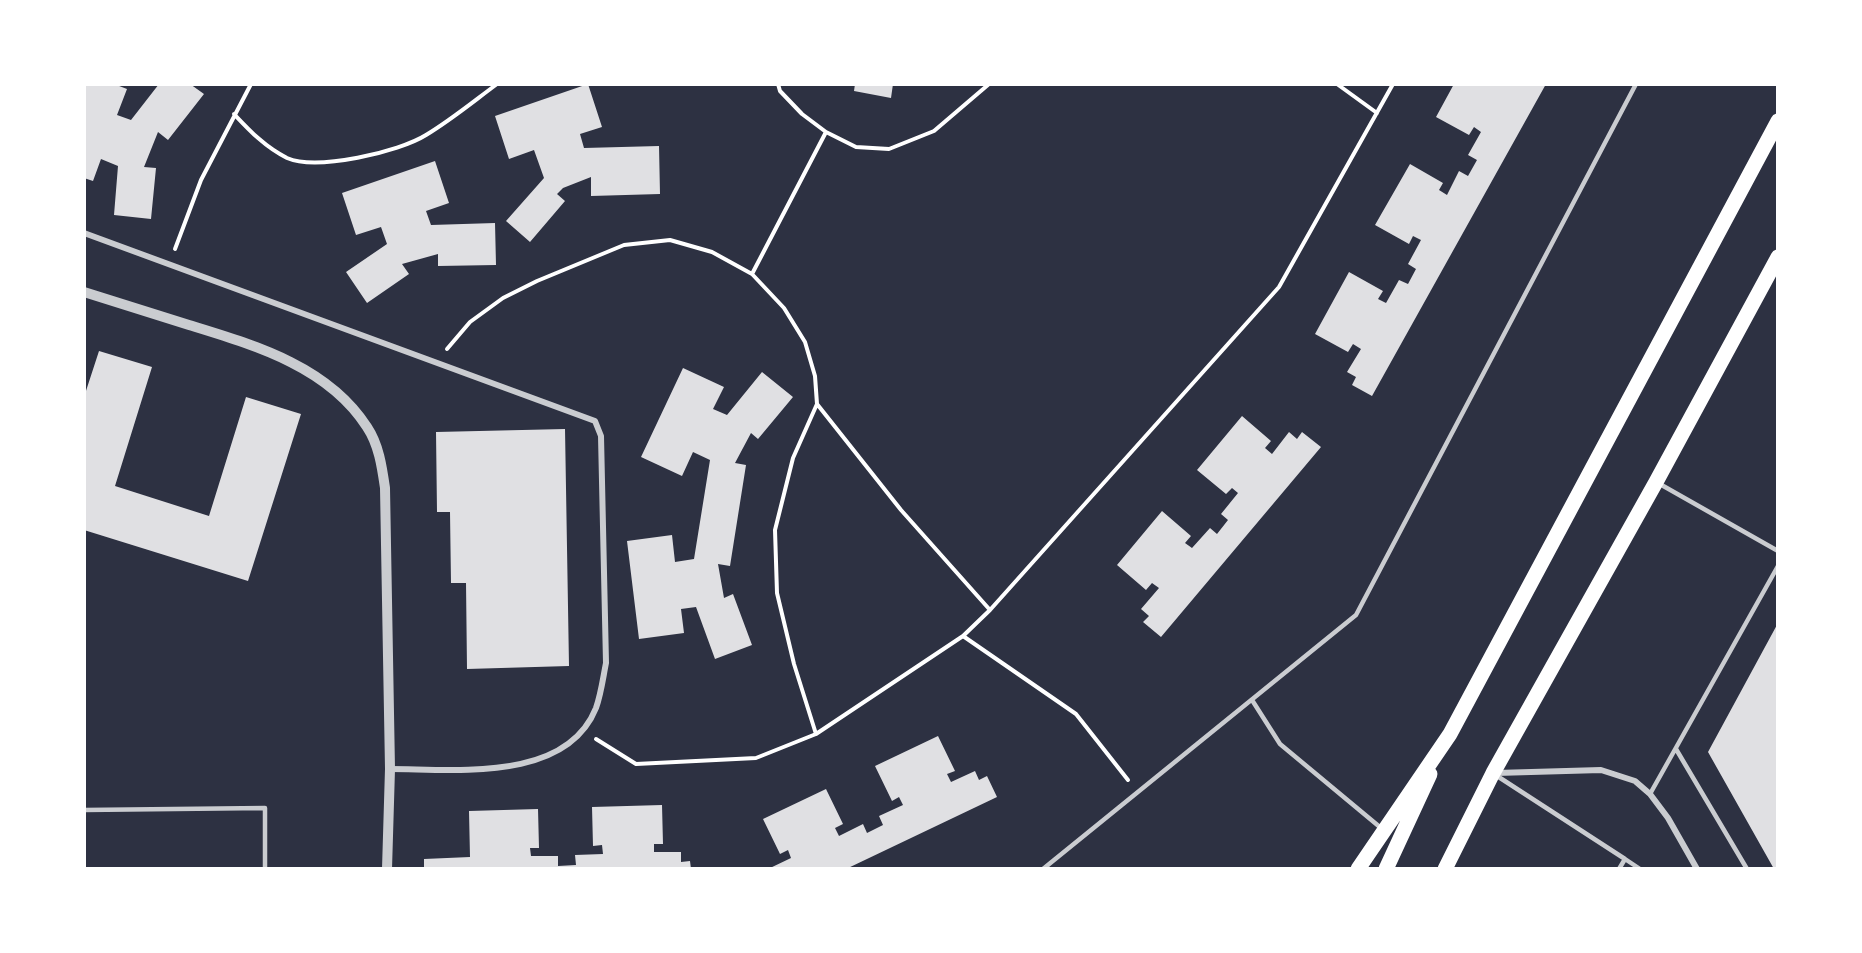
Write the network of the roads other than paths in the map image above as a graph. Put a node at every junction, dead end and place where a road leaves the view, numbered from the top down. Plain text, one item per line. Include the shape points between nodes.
1 (1636, 84) edge
2 (1778, 121) edge
3 (84, 233) edge
4 (1777, 261) edge
5 (84, 292) edge
6 (1656, 482) junction
7 (1778, 551) edge
8 (1778, 566) edge
9 (1252, 700) junction
10 (1449, 734) junction
11 (1676, 749) junction
12 (390, 768) junction
13 (1493, 773) junction
14 (1650, 794) junction
15 (84, 810) edge
16 (1384, 830) junction
17 (1625, 859) junction
18 (265, 869) edge
19 (387, 869) edge
20 (1043, 869) edge
21 (1358, 869) edge
22 (1386, 869) edge
23 (1445, 869) edge
24 (1619, 869) edge
25 (1640, 869) edge
26 (1697, 869) edge
27 (1747, 869) edge

1 - 9 lane via 1356,615
2 - 10 main road
3 - 12 street via 595,421 601,436 606,663 595,710 562,749 534,762 464,769
4 - 6 main road
5 - 12 street via 256,346 287,360 336,392 368,429 379,456 385,488
6 - 7 lane
6 - 13 main road
8 - 11 lane
9 - 16 lane via 1280,744
9 - 20 lane
10 - 16 main road
10 - 22 main road
11 - 14 lane
11 - 27 lane
12 - 19 street
13 - 14 street via 1601,770 1635,781
13 - 17 lane
13 - 23 main road
14 - 26 street
15 - 18 lane via 265,808
16 - 21 main road
17 - 24 lane
17 - 25 lane

